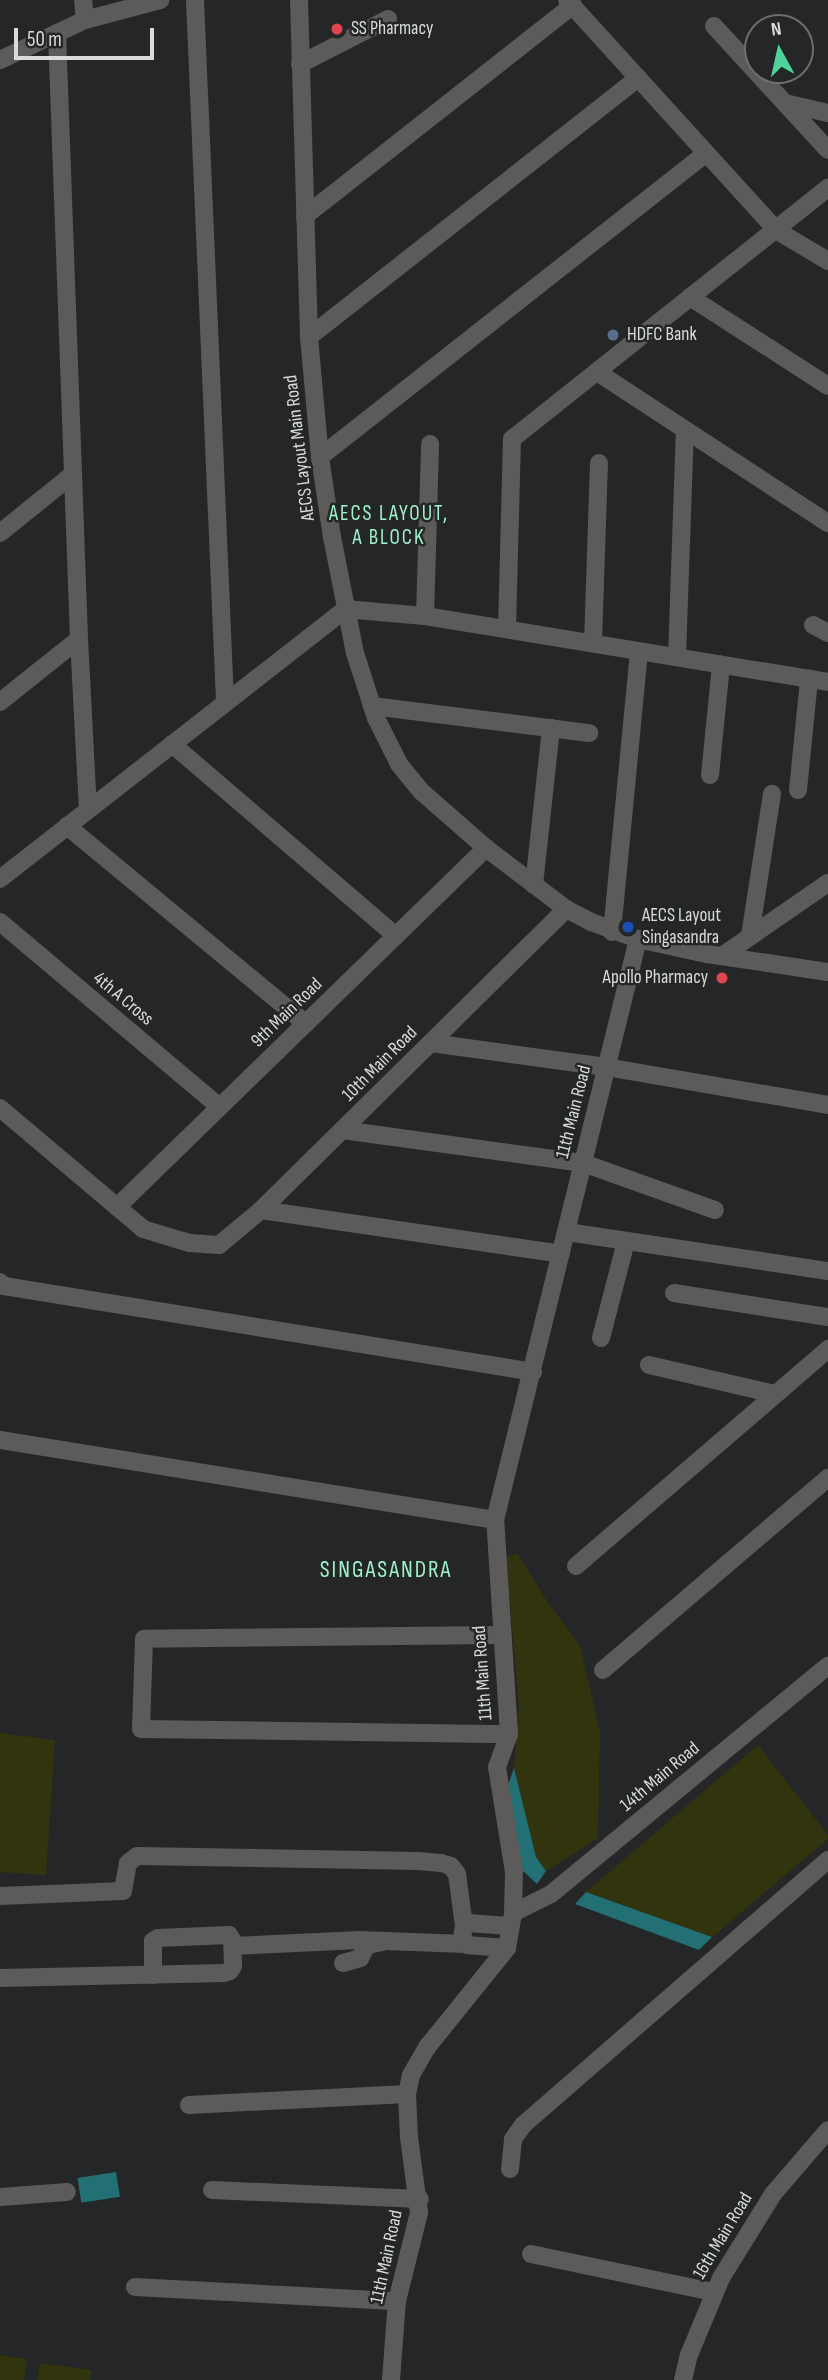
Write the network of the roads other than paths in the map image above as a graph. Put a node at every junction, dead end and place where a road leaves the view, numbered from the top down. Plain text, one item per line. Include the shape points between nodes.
1 (83, 0) edge
2 (160, 0) edge
3 (195, 0) edge
4 (299, 0) edge
5 (570, 2) edge
6 (388, 19) dead end
7 (85, 20) junction
8 (714, 26) dead end
9 (57, 33) junction
10 (0, 60) edge
11 (300, 64) junction
12 (638, 78) junction
13 (785, 103) junction
14 (828, 113) edge
15 (828, 150) edge
16 (706, 153) junction
17 (828, 188) edge
18 (304, 216) junction
19 (776, 230) junction
20 (828, 261) edge
21 (690, 297) junction
22 (309, 337) junction
23 (597, 372) junction
24 (828, 386) edge
25 (685, 430) junction
26 (430, 444) dead end
27 (320, 457) junction
28 (599, 463) dead end
29 (73, 474) junction
30 (828, 523) edge
31 (0, 533) edge
32 (345, 608) junction
33 (425, 616) junction
34 (507, 629) junction
35 (79, 639) junction
36 (593, 643) junction
37 (639, 651) junction
38 (677, 657) junction
39 (721, 664) junction
40 (809, 679) junction
41 (828, 682) edge
42 (0, 702) edge
43 (225, 702) junction
44 (372, 706) junction
45 (551, 728) junction
46 (589, 733) dead end
47 (172, 744) junction
48 (710, 775) dead end
49 (798, 790) dead end
50 (772, 794) dead end
51 (88, 810) junction
52 (67, 826) junction
53 (486, 848) junction
54 (0, 879) edge
55 (828, 883) edge
56 (534, 885) junction
57 (566, 909) junction
58 (0, 922) edge
59 (612, 932) junction
60 (396, 936) junction
61 (750, 936) junction
62 (638, 939) junction
63 (722, 956) junction
64 (828, 972) edge
65 (306, 1024) junction
66 (431, 1043) junction
67 (607, 1067) junction
68 (828, 1105) edge
69 (220, 1107) junction
70 (0, 1108) edge
71 (342, 1130) junction
72 (583, 1163) junction
73 (117, 1207) junction
74 (261, 1210) junction
75 (715, 1210) dead end
76 (567, 1232) junction
77 (626, 1241) junction
78 (561, 1254) junction
79 (828, 1271) edge
80 (0, 1282) edge
81 (674, 1293) dead end
82 (828, 1317) edge
83 (601, 1338) dead end
84 (828, 1349) edge
85 (649, 1365) dead end
86 (533, 1373) junction
87 (775, 1394) junction
88 (0, 1440) edge
89 (828, 1478) edge
90 (495, 1520) junction
91 (576, 1566) dead end
92 (500, 1635) junction
93 (828, 1666) edge
94 (603, 1670) dead end
95 (509, 1734) junction
96 (828, 1860) edge
97 (0, 1896) edge
98 (512, 1919) junction
99 (464, 1935) junction
100 (389, 1941) junction
101 (233, 1946) junction
102 (507, 1948) junction
103 (343, 1964) dead end
104 (153, 1975) junction
105 (0, 1978) edge
106 (407, 2094) junction
107 (190, 2105) dead end
108 (828, 2130) edge
109 (510, 2169) dead end
110 (212, 2190) dead end
111 (67, 2192) dead end
112 (0, 2197) edge
113 (420, 2199) junction
114 (531, 2254) dead end
115 (135, 2287) dead end
116 (713, 2292) junction
117 (397, 2301) junction
118 (391, 2380) edge
119 (683, 2380) edge

1 - 7 street
2 - 7 street
3 - 43 street
4 - 11 street, AECS Layout Main Road
5 - 12 street
5 - 18 street
6 - 11 street
7 - 9 street
8 - 13 street
9 - 10 street
9 - 29 street
11 - 18 street, AECS Layout Main Road
12 - 16 street
12 - 22 street
13 - 14 street
13 - 15 street
16 - 19 street
16 - 27 street
17 - 19 street
18 - 22 street, AECS Layout Main Road
19 - 20 street
19 - 21 street
21 - 23 street
21 - 24 street
22 - 27 street, AECS Layout Main Road
23 - 25 street
23 - 34 street via 512,439
25 - 30 street
25 - 38 street
26 - 33 street
27 - 32 street, AECS Layout Main Road
28 - 36 street
29 - 31 street
29 - 35 street
32 - 33 street
32 - 43 street
32 - 44 street, AECS Layout Main Road
33 - 34 street
34 - 36 street
35 - 42 street
35 - 51 street
36 - 37 street
37 - 38 street
37 - 59 street
38 - 39 street
39 - 40 street
39 - 48 street
40 - 41 street
40 - 49 street
43 - 47 street
44 - 45 street
44 - 53 street, AECS Layout Main Road via 410,780
45 - 46 street
45 - 56 street
47 - 51 street
47 - 60 street
50 - 61 street
51 - 52 street
52 - 54 street
52 - 65 street
53 - 56 street, AECS Layout Main Road
53 - 60 street, 9th Main Road
55 - 61 street
56 - 57 street, AECS Layout Main Road
57 - 59 street, AECS Layout Main Road
57 - 66 street, 10th Main Road
58 - 69 street, 4th A Cross
59 - 62 street, AECS Layout Main Road
60 - 65 street, 9th Main Road
61 - 63 street
62 - 63 street, AECS Layout Main Road
62 - 67 street, 11th Main Road
63 - 64 street, AECS Layout Main Road
65 - 69 street, 9th Main Road
66 - 67 street
66 - 71 street, 10th Main Road
67 - 68 street
67 - 72 street, 11th Main Road
69 - 73 street, 9th Main Road
70 - 73 street
71 - 72 street
71 - 74 street, 10th Main Road
72 - 75 street
72 - 76 street, 11th Main Road
73 - 74 street, 10th Main Road via 143,1229 162,1237 219,1245
74 - 78 street
76 - 77 street
76 - 78 street, 11th Main Road
77 - 79 street
77 - 83 street
78 - 86 street, 11th Main Road
80 - 86 street
81 - 82 street
84 - 87 street
85 - 87 street
86 - 90 street, 11th Main Road
87 - 91 street
88 - 90 street
89 - 94 street
90 - 92 street, 11th Main Road
92 - 95 street, 11th Main Road
92 - 95 street via 144,1639 141,1729
93 - 98 street, 14th Main Road via 568,1881
95 - 98 street, 11th Main Road via 500,1760 514,1872
96 - 109 street via 523,2125 513,2139
97 - 99 street via 123,1891 128,1863 137,1856 418,1861 451,1866 457,1874
98 - 99 street via 468,1923
98 - 102 street, 11th Main Road
99 - 100 street
99 - 102 street
100 - 101 street
100 - 103 street via 367,1945 360,1958
101 - 104 street via 230,1971
101 - 104 street via 229,1935 158,1938 153,1941
102 - 106 street, 11th Main Road via 419,2058
104 - 105 street
106 - 107 street
106 - 113 street, 11th Main Road
108 - 116 street, 16th Main Road via 774,2194
110 - 113 street
111 - 112 street
113 - 117 street, 11th Main Road
114 - 116 street
115 - 117 street
116 - 119 street, 16th Main Road
117 - 118 street, 11th Main Road

